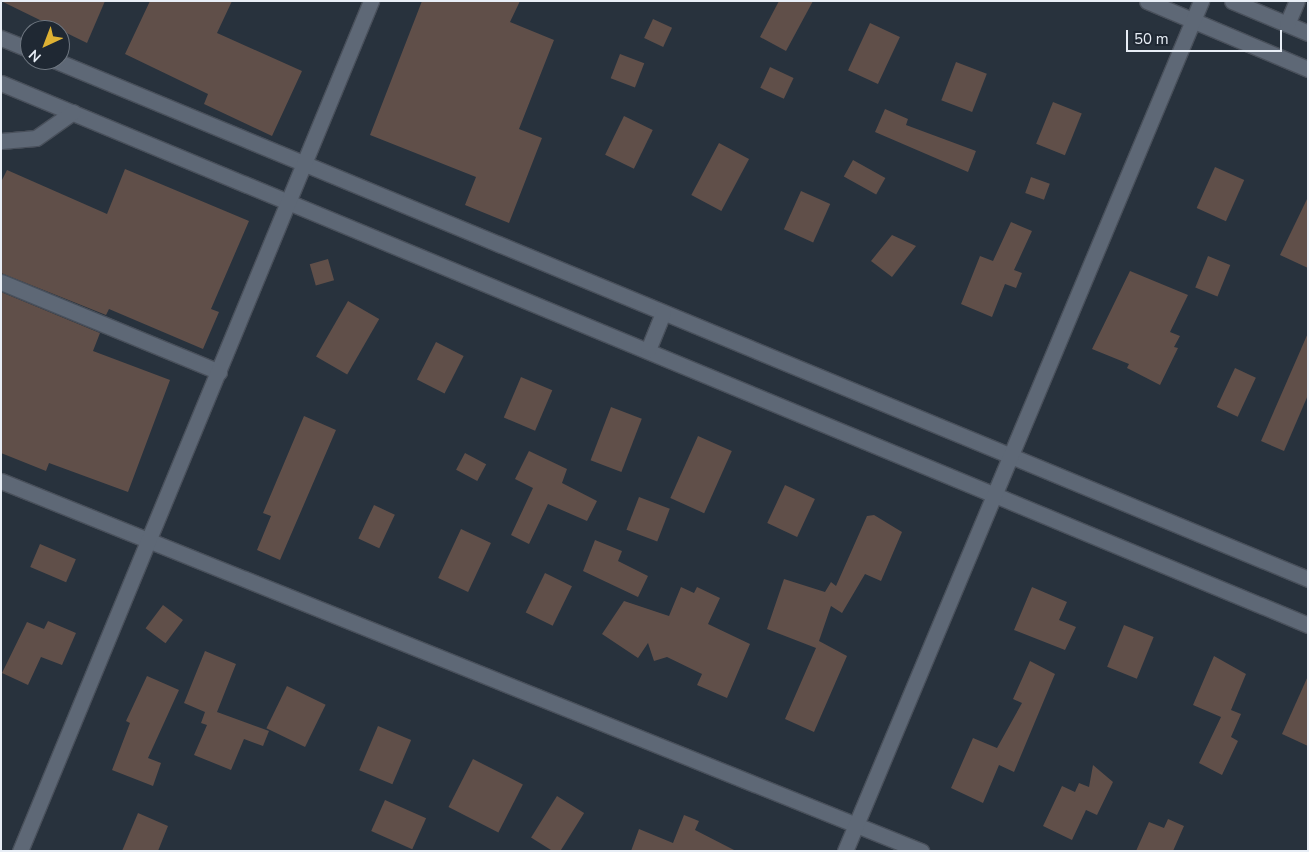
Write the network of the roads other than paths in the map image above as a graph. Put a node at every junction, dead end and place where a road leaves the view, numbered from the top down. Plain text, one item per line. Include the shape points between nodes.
1 (371, 1) edge
2 (1147, 1) edge
3 (1202, 1) edge
4 (1232, 1) edge
5 (1297, 1) edge
6 (1193, 21) junction
7 (1286, 24) junction
8 (1308, 33) edge
9 (1, 38) edge
10 (20, 46) edge
11 (70, 67) edge
12 (1308, 69) edge
13 (1, 83) edge
14 (73, 112) junction
15 (1, 141) edge
16 (302, 165) junction
17 (289, 200) junction
18 (1, 282) edge
19 (663, 313) junction
20 (648, 350) junction
21 (219, 372) junction
22 (1010, 456) junction
23 (1, 481) edge
24 (994, 495) junction
25 (150, 544) junction
26 (1308, 579) edge
27 (1306, 619) edge
28 (856, 824) junction
29 (20, 851) edge
30 (845, 851) edge
31 (921, 851) edge

1 - 16 street
2 - 6 street
3 - 6 street
4 - 7 street
5 - 7 street
6 - 12 street
6 - 22 street
7 - 8 street
9 - 10 street
11 - 16 street
13 - 14 street
14 - 15 street via 36,138
14 - 17 street
16 - 17 street
16 - 19 street
17 - 20 street
17 - 21 street
18 - 21 street
19 - 20 street
19 - 22 street
20 - 24 street
21 - 25 street
22 - 24 street
22 - 26 street
23 - 25 street
24 - 27 street
24 - 28 street
25 - 28 street
25 - 29 street
28 - 30 street
28 - 31 street

